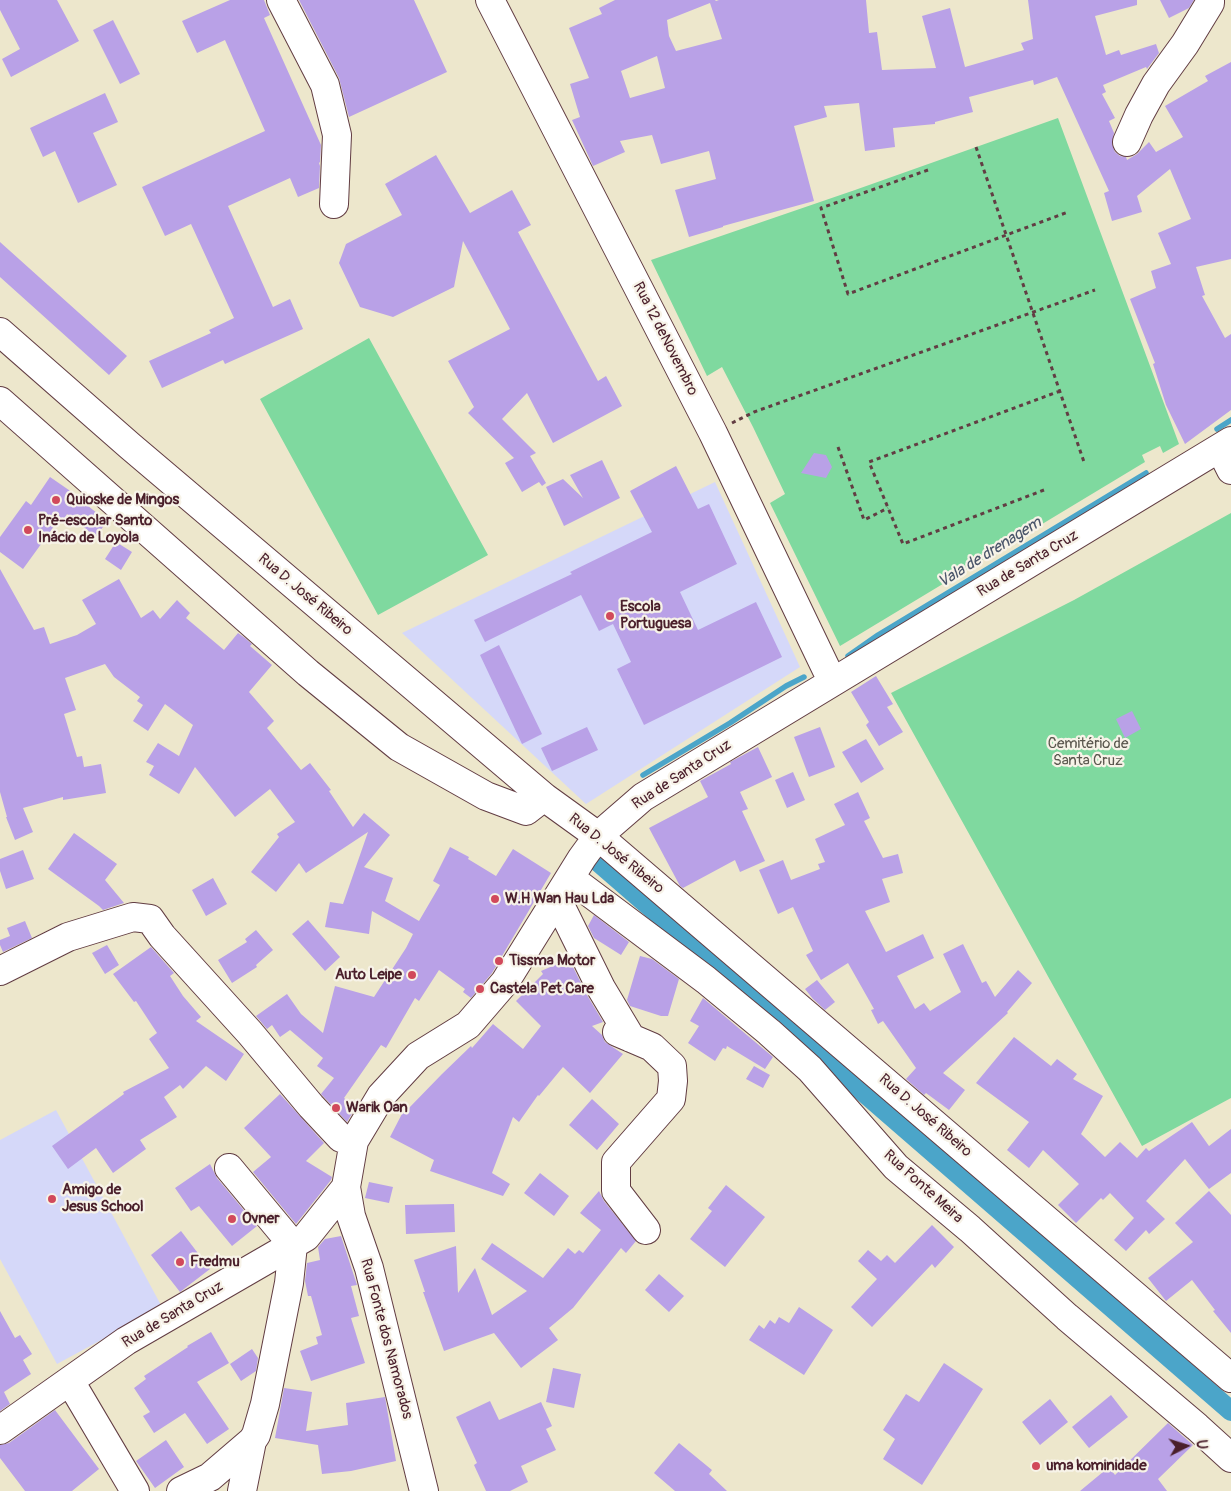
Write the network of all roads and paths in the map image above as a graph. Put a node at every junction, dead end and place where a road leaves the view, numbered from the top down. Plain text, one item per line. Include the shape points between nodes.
1 (281, 0) edge
2 (490, 0) edge
3 (1210, 0) edge
4 (1127, 142) dead end
5 (976, 147) dead end
6 (928, 170) dead end
7 (334, 204) dead end
8 (1068, 212) dead end
9 (1006, 234) junction
10 (1095, 290) dead end
11 (1033, 312) junction
12 (0, 332) edge
13 (1060, 390) junction
14 (0, 401) edge
15 (713, 433) junction
16 (838, 447) dead end
17 (1227, 453) edge
18 (1084, 462) dead end
19 (1044, 490) dead end
20 (888, 508) junction
21 (832, 682) junction
22 (544, 797) junction
23 (598, 836) junction
24 (564, 888) junction
25 (0, 971) edge
26 (354, 1141) junction
27 (229, 1168) dead end
28 (346, 1187) junction
29 (646, 1230) dead end
30 (293, 1244) junction
31 (1231, 1378) edge
32 (70, 1381) junction
33 (0, 1430) edge
34 (252, 1441) junction
35 (1231, 1458) edge
36 (135, 1491) edge
37 (180, 1491) edge
38 (242, 1491) edge
39 (424, 1491) edge

1 - 7 street via 325,85 337,135
2 - 15 street, Rua 12 deNovembro
3 - 4 street via 1185,44 1156,84
5 - 9 path
6 - 9 path via 821,208 848,294
8 - 9 path
9 - 11 path
10 - 11 path
11 - 13 path
11 - 15 path via 754,412
12 - 22 street, Rua D. José Ribeiro
13 - 18 path
13 - 20 path via 869,462
14 - 22 street via 308,673 399,747 486,796 526,811
15 - 21 street, Rua 12 deNovembro
16 - 20 path via 864,520
17 - 21 street, Rua de Santa Cruz
19 - 20 path via 903,544
21 - 23 street, Rua de Santa Cruz via 643,797
22 - 23 street, Rua D. José Ribeiro
23 - 24 street, Rua de Santa Cruz
23 - 31 street, Rua D. José Ribeiro
24 - 26 street, Rua de Santa Cruz via 505,982 468,1025 418,1056 381,1096
24 - 29 street via 601,988 624,1035 652,1047 672,1066 671,1098 616,1162 616,1191
24 - 35 street, Rua Ponte Meira via 706,980 776,1038 810,1069 896,1167
25 - 26 street via 68,937 133,917 150,919 311,1106 341,1138
26 - 28 street, Rua de Santa Cruz
27 - 30 street
28 - 30 street, Rua de Santa Cruz via 306,1237
28 - 39 street, Rua Fonte dos Namorados
30 - 32 street, Rua de Santa Cruz via 126,1341
30 - 34 street via 289,1283 265,1404
32 - 33 street, Rua de Santa Cruz
32 - 36 street
34 - 37 street via 210,1477
34 - 38 street

